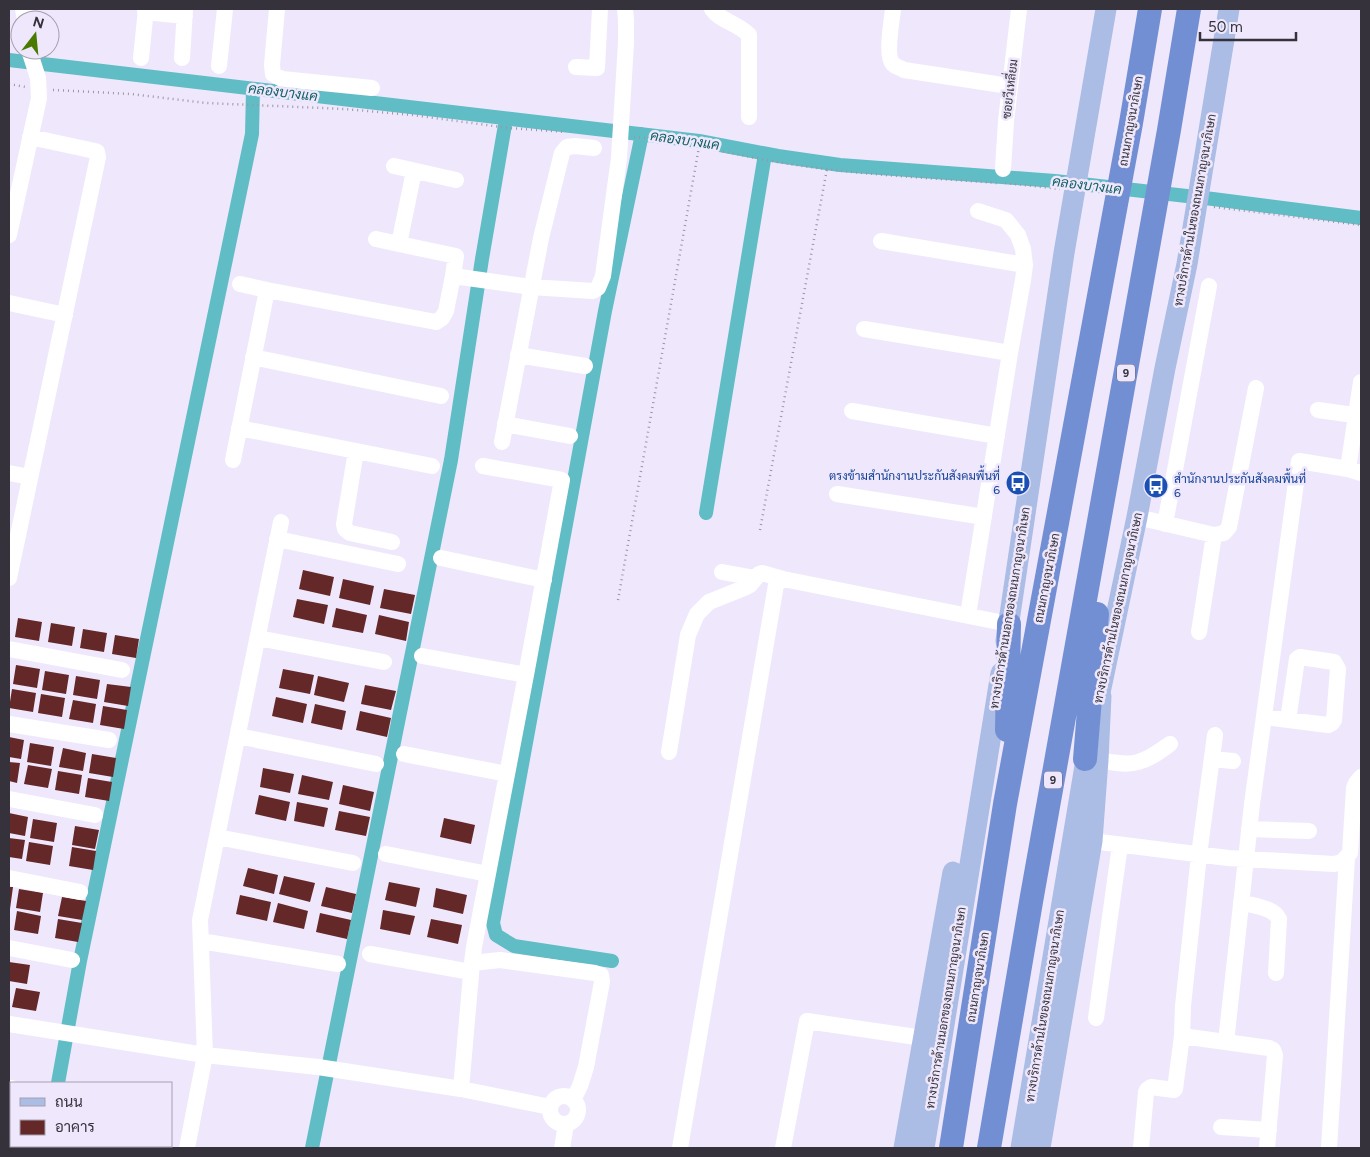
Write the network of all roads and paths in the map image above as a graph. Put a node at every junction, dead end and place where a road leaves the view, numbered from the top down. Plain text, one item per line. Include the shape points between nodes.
1 (225, 9) edge
2 (277, 9) edge
3 (600, 9) edge
4 (625, 9) edge
5 (712, 9) edge
6 (893, 9) edge
7 (1019, 9) edge
8 (1106, 9) edge
9 (1150, 9) edge
10 (1189, 9) edge
11 (1229, 9) edge
12 (146, 10) edge
13 (185, 12) edge
14 (141, 58) dead end
15 (182, 58) dead end
16 (32, 60) edge
17 (219, 66) dead end
18 (576, 67) dead end
19 (9, 84) edge
20 (38, 84) junction
21 (1010, 86) junction
22 (372, 88) dead end
23 (749, 117) dead end
24 (568, 132) dead end
25 (30, 137) junction
26 (627, 137) dead end
27 (699, 147) junction
28 (594, 148) dead end
29 (394, 166) dead end
30 (827, 169) junction
31 (1003, 169) dead end
32 (414, 171) junction
33 (456, 180) dead end
34 (1068, 190) dead end
35 (1213, 207) dead end
36 (978, 211) dead end
37 (1361, 225) edge
38 (9, 235) edge
39 (376, 239) dead end
40 (881, 241) dead end
41 (399, 244) junction
42 (1025, 265) junction
43 (458, 277) junction
44 (240, 284) dead end
45 (1209, 286) dead end
46 (532, 287) junction
47 (267, 290) junction
48 (9, 303) edge
49 (65, 315) junction
50 (864, 329) dead end
51 (1010, 353) junction
52 (518, 355) junction
53 (253, 357) junction
54 (585, 366) dead end
55 (1361, 382) edge
56 (1256, 388) dead end
57 (441, 396) dead end
58 (1318, 410) dead end
59 (852, 411) dead end
60 (1359, 415) edge
61 (505, 424) junction
62 (239, 428) junction
63 (570, 436) dead end
64 (997, 436) junction
65 (502, 442) dead end
66 (356, 451) junction
67 (233, 460) dead end
68 (432, 466) dead end
69 (482, 466) dead end
70 (1354, 471) edge
71 (9, 472) edge
72 (30, 478) junction
73 (1107, 482) junction
74 (837, 494) dead end
75 (984, 517) junction
76 (1137, 517) junction
77 (281, 522) dead end
78 (1165, 524) junction
79 (760, 530) dead end
80 (1214, 535) junction
81 (277, 540) junction
82 (392, 542) dead end
83 (441, 558) dead end
84 (398, 564) dead end
85 (722, 572) dead end
86 (9, 578) edge
87 (755, 578) junction
88 (783, 579) junction
89 (544, 580) junction
90 (618, 600) dead end
91 (968, 615) junction
92 (1010, 624) junction
93 (1199, 632) dead end
94 (258, 638) junction
95 (9, 649) edge
96 (422, 656) dead end
97 (384, 662) dead end
98 (122, 670) dead end
99 (526, 675) junction
100 (1264, 717) junction
101 (1288, 720) junction
102 (9, 724) edge
103 (991, 729) junction
104 (1215, 735) dead end
105 (238, 736) junction
106 (109, 740) dead end
107 (1170, 744) dead end
108 (669, 752) dead end
109 (404, 754) dead end
110 (1212, 759) junction
111 (1092, 760) junction
112 (1233, 761) dead end
113 (376, 764) dead end
114 (507, 774) junction
115 (1361, 777) edge
116 (9, 799) edge
117 (1004, 804) junction
118 (95, 815) dead end
119 (1249, 829) junction
120 (1309, 831) dead end
121 (217, 837) junction
122 (1092, 841) junction
123 (1120, 845) junction
124 (386, 854) dead end
125 (1199, 854) junction
126 (1347, 858) junction
127 (1245, 859) junction
128 (353, 863) dead end
129 (488, 874) junction
130 (9, 878) edge
131 (80, 892) dead end
132 (1240, 902) junction
133 (201, 941) junction
134 (9, 948) edge
135 (370, 954) dead end
136 (72, 960) dead end
137 (338, 964) dead end
138 (471, 968) junction
139 (1276, 973) dead end
140 (1096, 1018) dead end
141 (9, 1024) edge
142 (1182, 1036) junction
143 (923, 1038) junction
144 (1226, 1042) junction
145 (205, 1055) junction
146 (461, 1089) junction
147 (573, 1100) junction
148 (550, 1107) junction
149 (566, 1124) junction
150 (1220, 1127) dead end
151 (1269, 1130) junction
152 (187, 1148) edge
153 (562, 1148) edge
154 (680, 1148) edge
155 (783, 1148) edge
156 (904, 1148) edge
157 (924, 1148) edge
158 (951, 1148) edge
159 (990, 1148) edge
160 (1021, 1148) edge
161 (1040, 1148) edge
162 (1141, 1148) edge
163 (1267, 1148) edge
164 (1329, 1148) edge

1 - 17 street
2 - 22 street via 273,74 282,79
3 - 18 street via 597,68
4 - 46 street via 619,158 603,276 593,291
5 - 23 street via 716,15 739,26 749,35
6 - 21 street via 889,52 894,65 904,70
7 - 21 street, ซอยวีเหลี่ยม
8 - 92 main road, ทางบริการด้านนอกของถนนกาญจนาภิเษก via 1064,253
9 - 117 highway, ถนนกาญจนาภิเษก
10 - 73 highway, 9
11 - 76 main road, ทางบริการด้านในของถนนกาญจนาภิเษก via 1187,264
12 - 13 street
12 - 14 street
13 - 15 street
16 - 20 street
19 - 20 path
20 - 24 path via 206,103 345,109
20 - 25 street
21 - 31 street, ซอยวีเหลี่ยม
25 - 38 street
25 - 49 street via 95,150 98,157
26 - 27 path
27 - 30 path
27 - 90 path
28 - 46 street via 567,147 562,153
29 - 32 street
30 - 34 path
30 - 79 path
32 - 33 street
32 - 41 street
35 - 37 path
36 - 42 street via 1006,220 1018,235
39 - 41 street
40 - 42 street
41 - 43 street via 456,256
42 - 51 street
43 - 46 street
43 - 47 street via 446,311 436,322
44 - 47 street
45 - 78 street
46 - 52 street
47 - 53 street
48 - 49 street
49 - 72 street
50 - 51 street
51 - 64 street
52 - 54 street
52 - 61 street
53 - 57 street
53 - 62 street
55 - 60 street
56 - 80 street via 1229,527 1224,533
58 - 60 street
59 - 64 street
60 - 70 street
61 - 63 street
61 - 65 street
62 - 66 street
62 - 67 street
64 - 75 street
66 - 68 street
66 - 82 street via 344,524 350,533
69 - 89 street via 562,480
70 - 100 street via 1299,461
71 - 72 street
72 - 86 street
73 - 111 highway
73 - 159 highway, 9
74 - 75 street
75 - 91 street
76 - 78 street
76 - 111 main road, ทางบริการด้านในของถนนกาญจนาภิเษก via 1101,688
77 - 81 street
78 - 80 street
80 - 93 street
81 - 84 street
81 - 94 street
83 - 89 street
85 - 87 street
87 - 88 street via 762,573
87 - 108 street via 750,585 709,602 697,614 688,635
88 - 91 street
88 - 154 street via 776,585
89 - 99 street
91 - 92 street
92 - 103 main road, ทางบริการด้านนอกของถนนกาญจนาภิเษก
92 - 117 highway
94 - 97 street
94 - 105 street
95 - 98 street
96 - 99 street
99 - 114 street
100 - 101 street
100 - 119 street
101 - 101 street via 1332,723 1338,669 1334,662 1297,659
102 - 106 street
103 - 143 main road via 955,865
103 - 157 main road, ทางบริการด้านนอกของถนนกาญจนาภิเษก
104 - 110 street
105 - 113 street
105 - 121 street
107 - 111 street via 1137,762
109 - 114 street
110 - 112 street
110 - 125 street
111 - 122 main road
111 - 160 main road, ทางบริการด้านในของถนนกาญจนาภิเษก
114 - 129 street
115 - 126 street via 1354,788 1351,847
116 - 118 street
117 - 158 highway, ถนนกาญจนาภิเษก
119 - 120 street
119 - 127 street
121 - 128 street
121 - 133 street via 200,920
122 - 123 street
122 - 161 main road
123 - 125 street
123 - 140 street
124 - 129 street
125 - 127 street
125 - 142 street
126 - 127 street via 1334,864
126 - 164 street
127 - 132 street
129 - 138 street
130 - 131 street
132 - 139 street via 1277,915
132 - 144 street
133 - 137 street
133 - 145 street
134 - 136 street
135 - 138 street
138 - 146 street
138 - 147 street via 500,960 601,975 586,1067
141 - 145 street
142 - 144 street
142 - 162 street via 1175,1089 1152,1087 1146,1092
143 - 155 street via 807,1021
143 - 156 main road
144 - 151 street via 1273,1050
145 - 146 street via 318,1067
145 - 152 street
146 - 148 street
147 - 148 street via 558,1098
147 - 149 street via 577,1114
148 - 149 street via 554,1119
149 - 153 street
150 - 151 street
151 - 163 street

